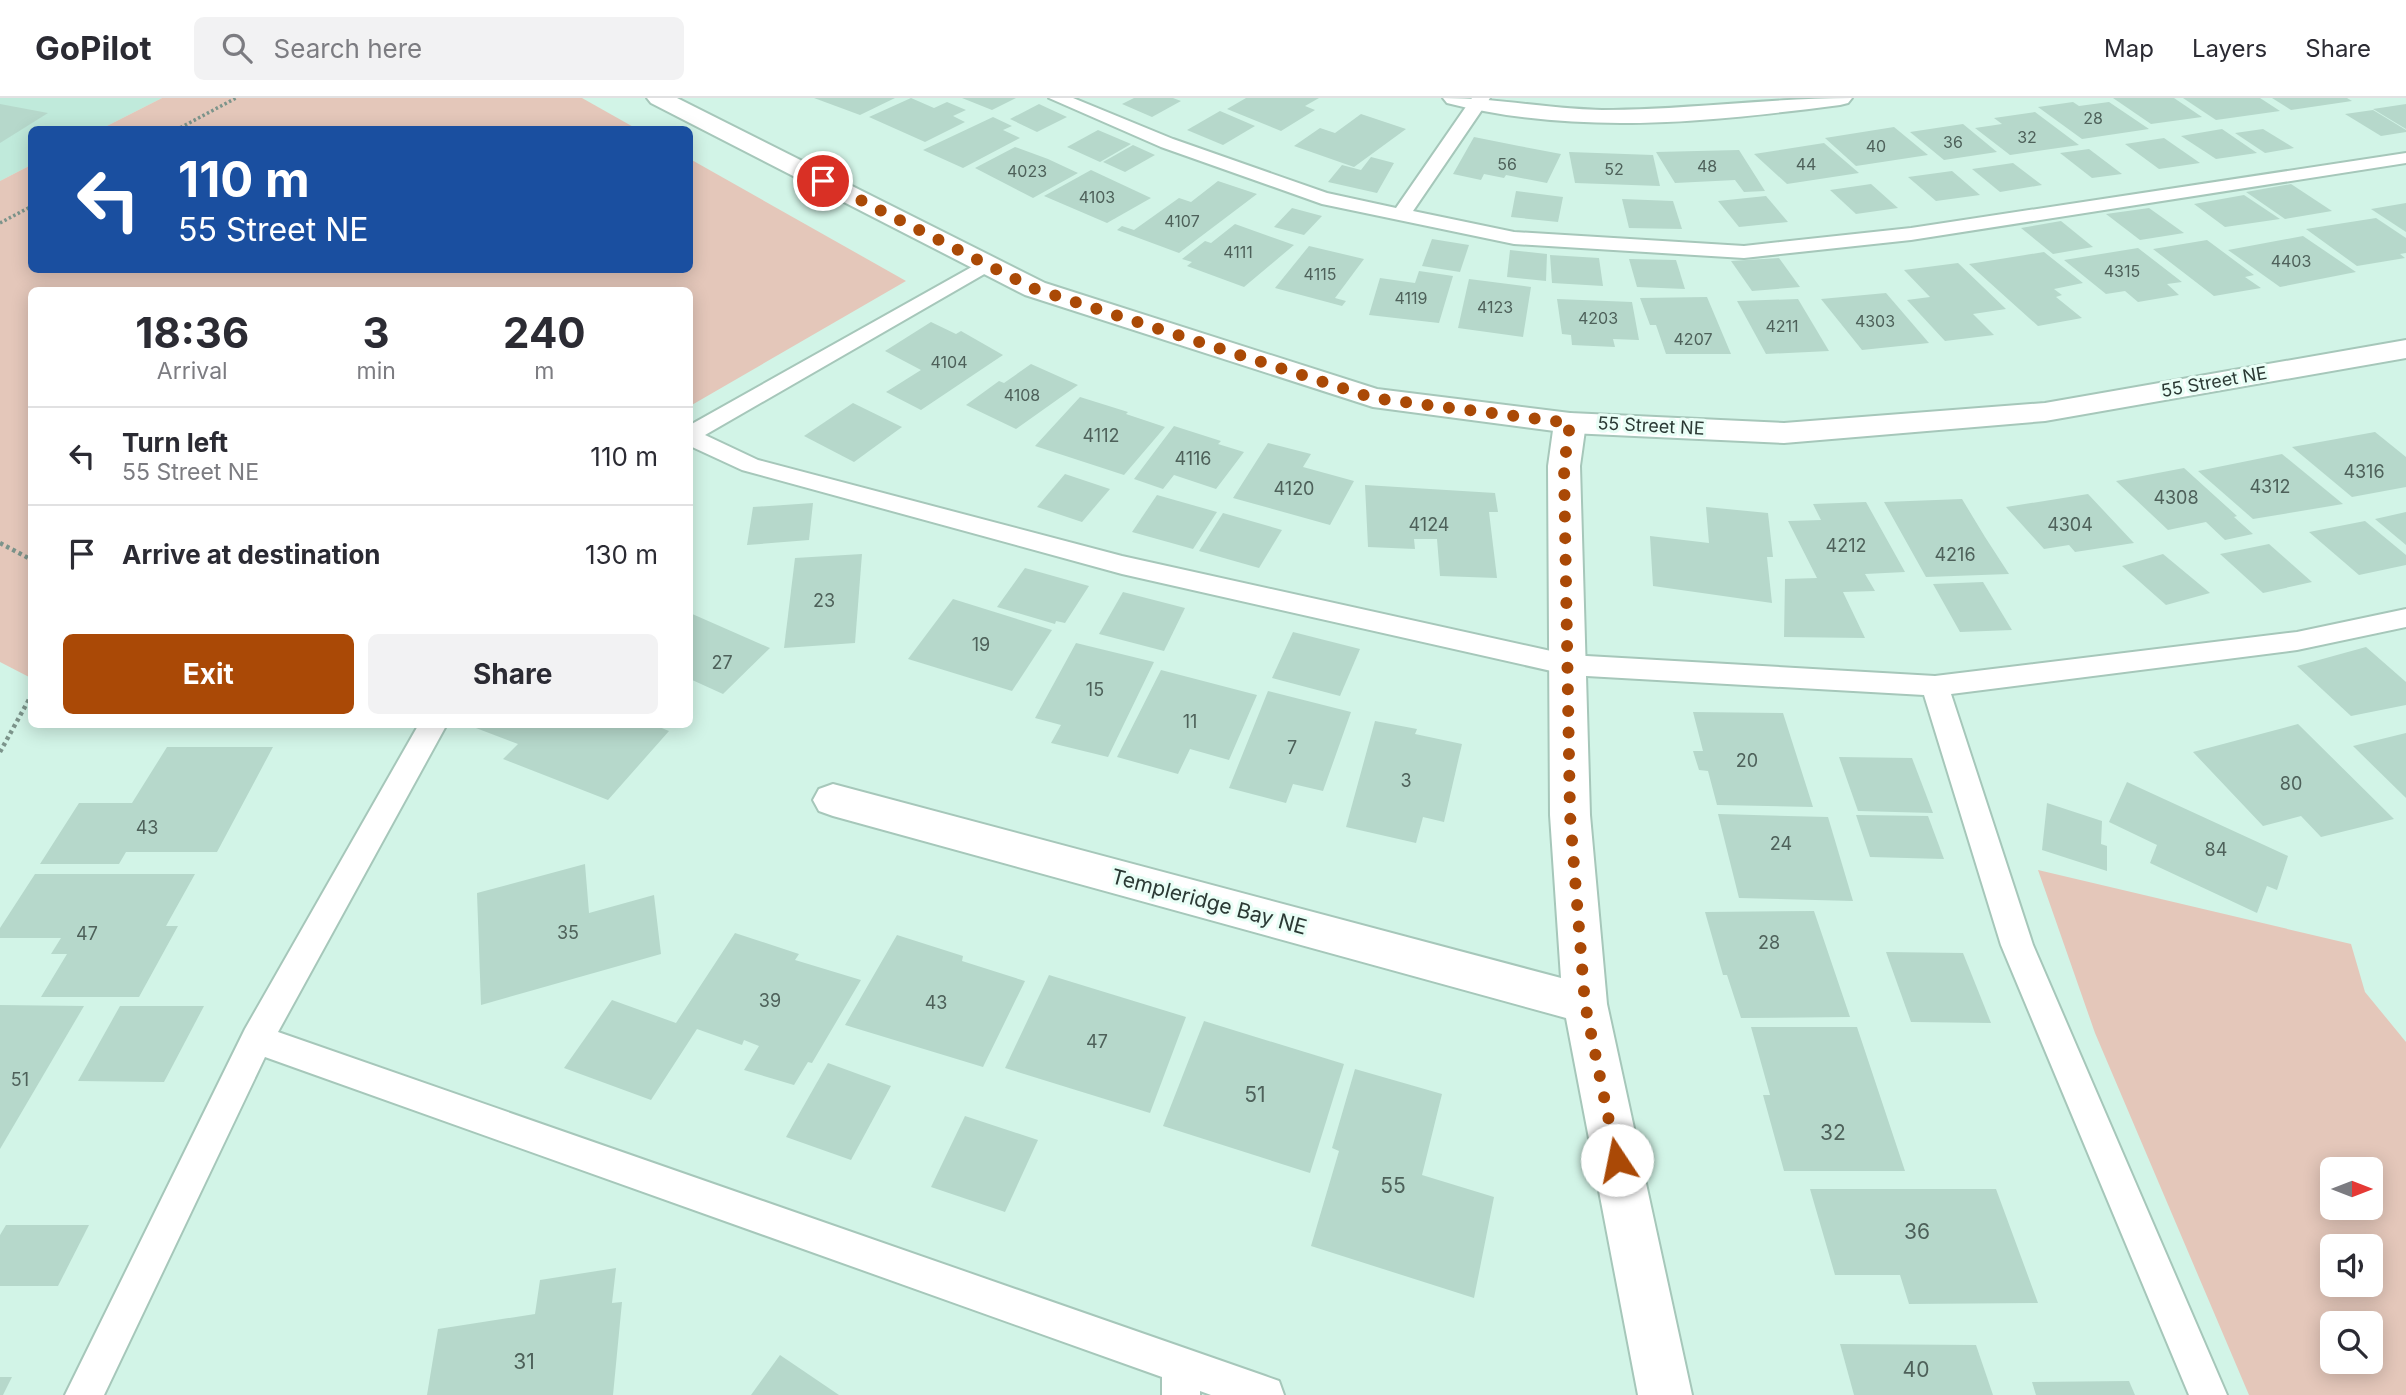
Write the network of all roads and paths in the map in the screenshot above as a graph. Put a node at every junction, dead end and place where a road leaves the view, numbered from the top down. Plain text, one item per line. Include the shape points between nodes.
1 (236, 98) edge
2 (659, 98) edge
3 (1058, 98) edge
4 (1840, 98) edge
5 (1472, 100) edge
6 (1746, 104) edge
7 (184, 126) edge
8 (2406, 158) edge
9 (28, 208) edge
10 (1401, 215) junction
11 (0, 223) edge
12 (986, 265) junction
13 (2406, 349) edge
14 (1570, 423) junction
15 (693, 434) edge
16 (693, 437) edge
17 (0, 542) edge
18 (28, 558) edge
19 (2406, 618) edge
20 (1569, 666) junction
21 (1935, 686) junction
22 (28, 701) edge
23 (431, 728) edge
24 (0, 752) edge
25 (833, 800) dead end
26 (1585, 1004) junction
27 (257, 1039) junction
28 (1181, 1380) edge
29 (84, 1395) edge
30 (1265, 1395) edge
31 (1665, 1395) edge
32 (2208, 1395) edge

1 - 7 path
2 - 12 street, 55 Street NE
3 - 10 lane via 1167,144 1322,198
4 - 6 street
5 - 6 street via 1594,119 1673,117
5 - 10 lane
8 - 10 lane via 1911,234 1744,252 1514,238
9 - 11 path
12 - 14 street, 55 Street NE via 1035,289 1373,398
12 - 15 lane
13 - 14 street, 55 Street NE via 2031,413 1784,433
14 - 20 street via 1564,466
16 - 20 lane via 750,465 1122,565
17 - 18 path
19 - 21 lane via 2297,641
20 - 21 lane
20 - 26 street via 1570,815
21 - 32 lane via 2017,945
22 - 24 path
23 - 27 lane
25 - 26 street, Templeridge Bay NE
26 - 31 street
27 - 28 lane
27 - 29 lane
28 - 30 lane

